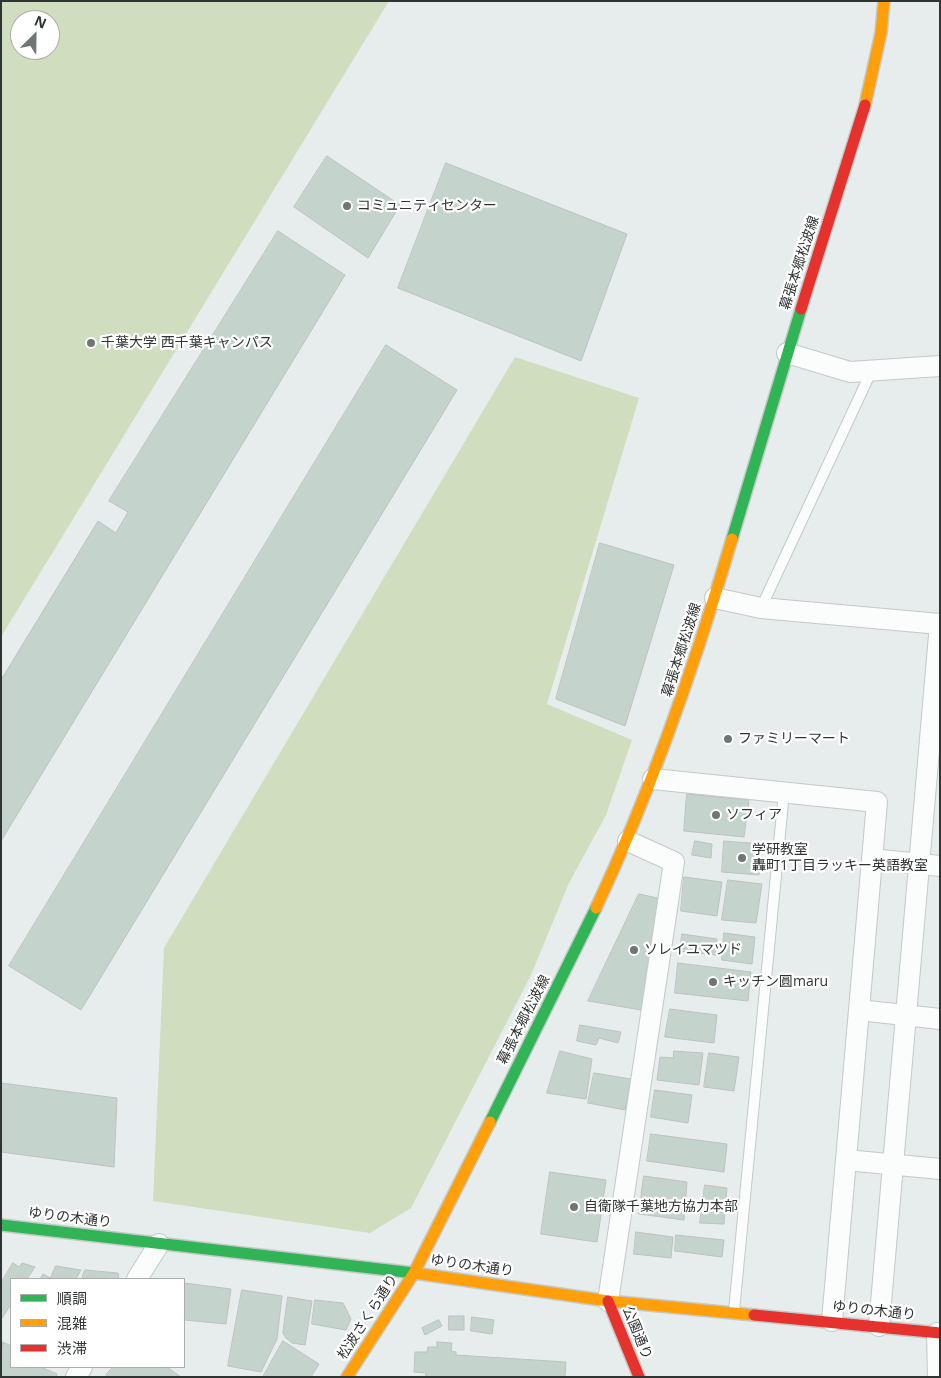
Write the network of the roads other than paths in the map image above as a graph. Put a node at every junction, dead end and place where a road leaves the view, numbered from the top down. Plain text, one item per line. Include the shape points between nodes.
1 (884, 1) edge
2 (787, 353) junction
3 (940, 366) edge
4 (871, 372) junction
5 (715, 598) junction
6 (761, 608) junction
7 (940, 624) edge
8 (935, 723) edge
9 (653, 780) junction
10 (784, 792) junction
11 (628, 842) junction
12 (872, 859) junction
13 (919, 864) junction
14 (940, 866) edge
15 (859, 1010) junction
16 (906, 1015) junction
17 (940, 1019) edge
18 (846, 1160) junction
19 (893, 1165) junction
20 (940, 1169) edge
21 (1, 1225) edge
22 (159, 1244) junction
23 (414, 1273) junction
24 (138, 1278) edge
25 (608, 1301) junction
26 (734, 1313) junction
27 (832, 1321) junction
28 (879, 1326) junction
29 (939, 1333) edge
30 (347, 1377) edge
31 (639, 1377) edge
32 (938, 1377) edge

1 - 2 street, 幕張本郷松波線 via 881,33 865,105
2 - 4 street via 850,372
2 - 5 street, 幕張本郷松波線
3 - 4 street
4 - 6 lane
5 - 6 street
5 - 9 street, 幕張本郷松波線
6 - 7 street
7 - 8 street
8 - 13 street
9 - 10 street
9 - 11 street, 幕張本郷松波線
10 - 12 street via 877,802
10 - 26 lane
11 - 23 street, 幕張本郷松波線
11 - 25 street via 674,862
12 - 13 street
12 - 15 street
13 - 14 street
13 - 16 street
15 - 16 street
15 - 18 street
16 - 17 street
16 - 19 street
18 - 19 street
18 - 27 street
19 - 20 street
19 - 28 street
21 - 22 street, ゆりの木通り
22 - 23 street, ゆりの木通り
22 - 24 street
23 - 25 street, ゆりの木通り
23 - 30 street, 松波さくら通り
25 - 26 street, ゆりの木通り
25 - 31 street, 公園通り
26 - 27 street, ゆりの木通り
27 - 28 street, ゆりの木通り
28 - 29 street, ゆりの木通り
29 - 32 street

